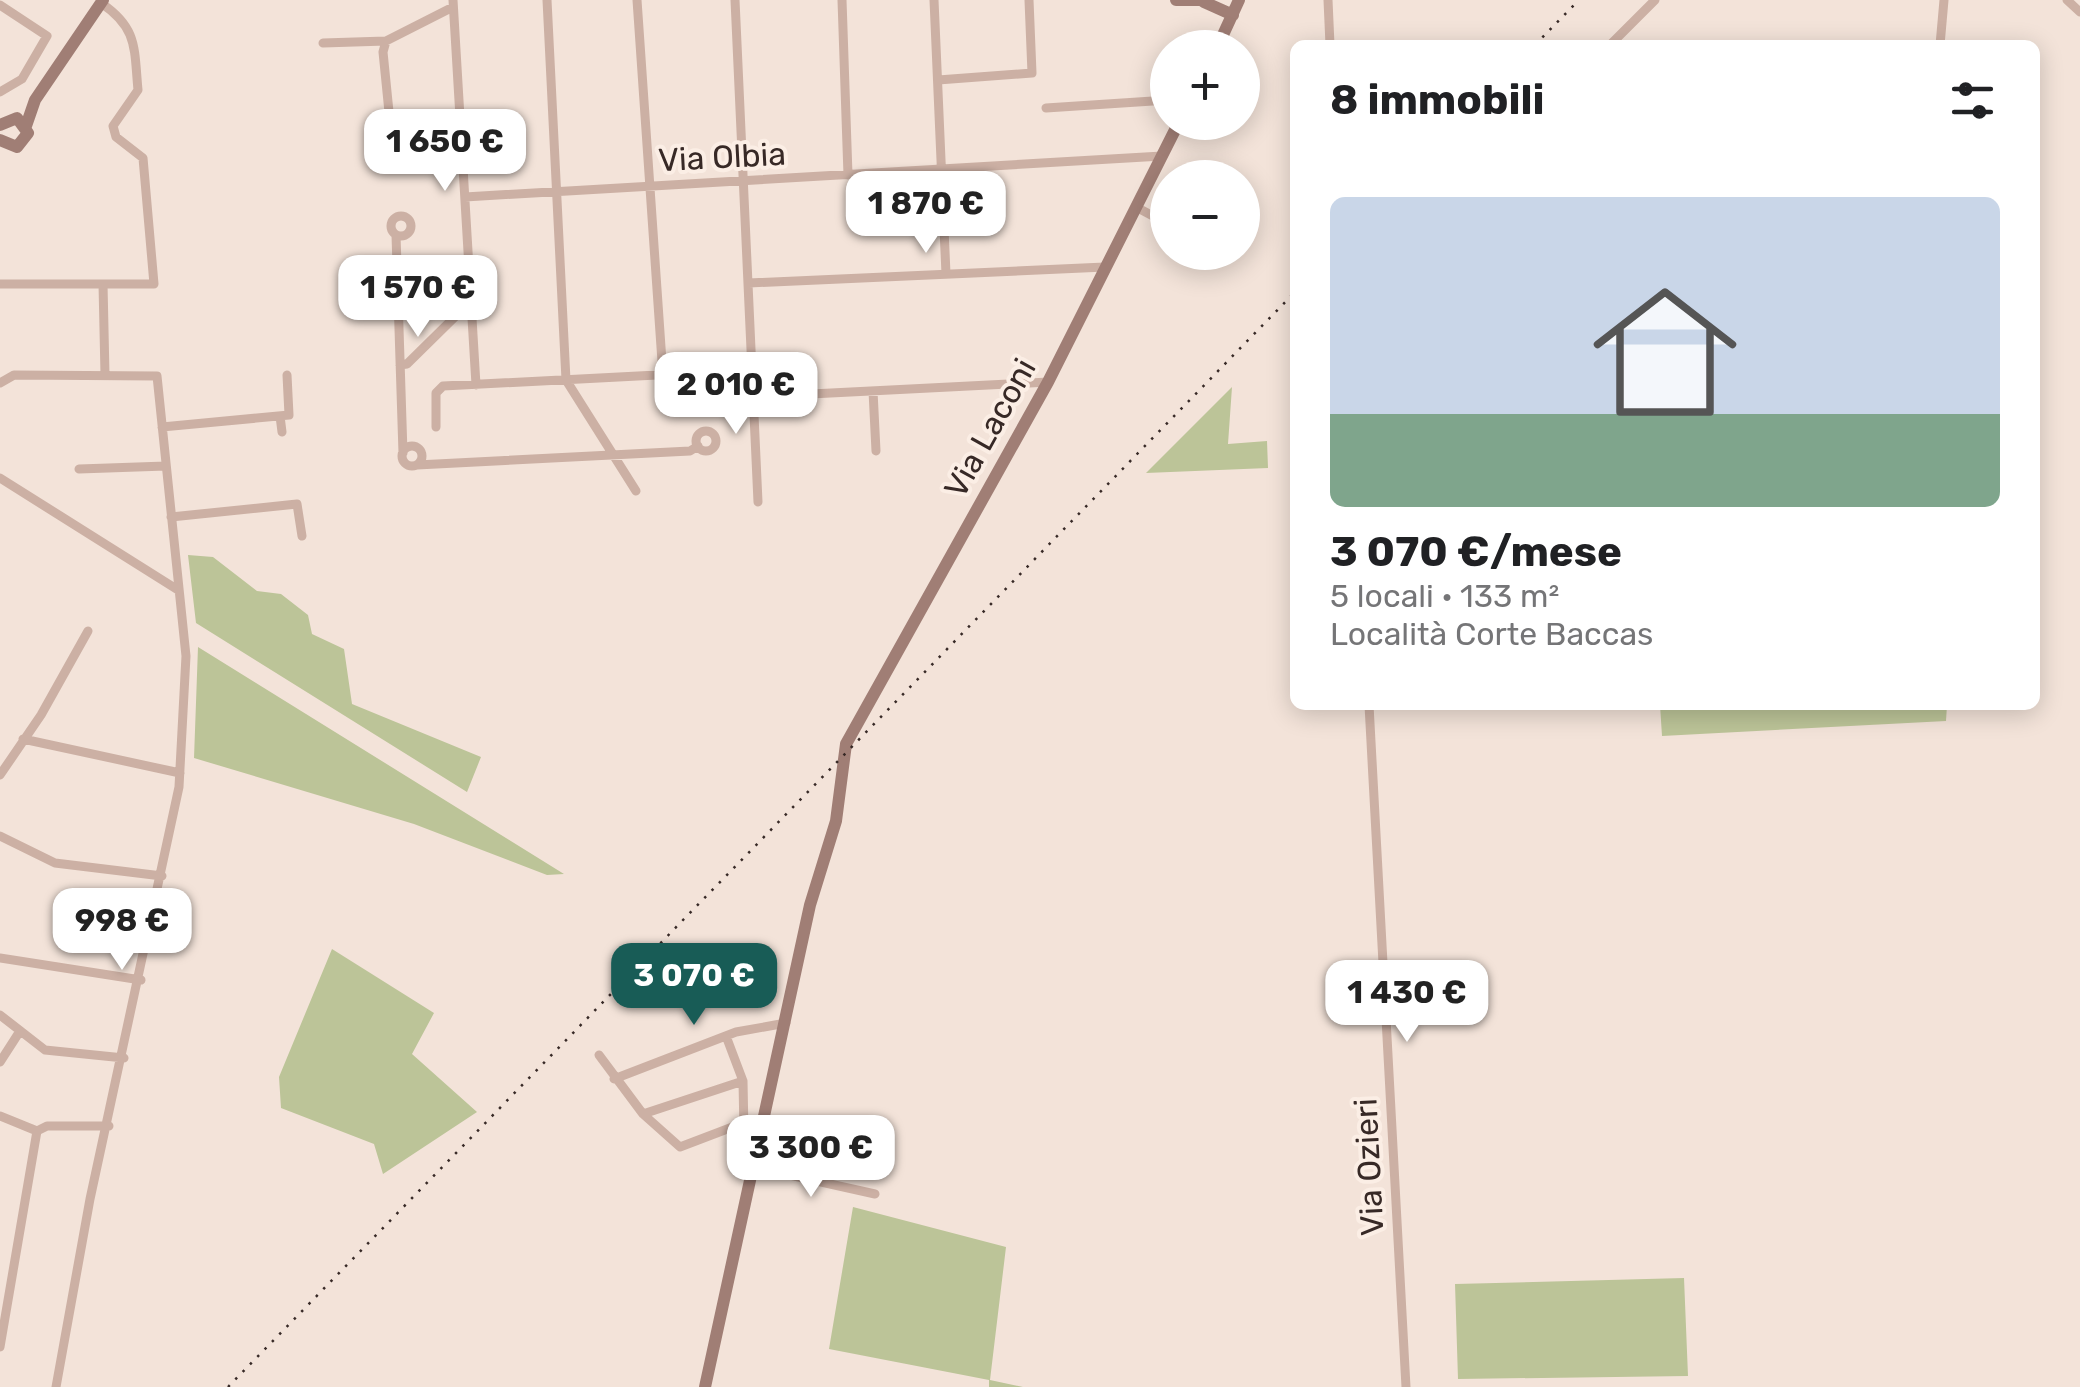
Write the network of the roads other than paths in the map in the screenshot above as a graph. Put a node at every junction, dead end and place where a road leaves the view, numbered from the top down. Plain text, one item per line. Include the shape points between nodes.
1 (547, 0) edge
2 (637, 0) edge
3 (734, 0) edge
4 (842, 0) edge
5 (934, 0) edge
6 (1029, 0) edge
7 (1176, 0) edge
8 (1238, 0) edge
9 (1328, 0) edge
10 (1656, 0) edge
11 (1944, 0) edge
12 (2067, 0) edge
13 (102, 1) edge
14 (1206, 1) edge
15 (454, 2) edge
16 (0, 5) edge
17 (2080, 12) edge
18 (1233, 15) junction
19 (1226, 30) edge
20 (1330, 40) edge
21 (1615, 40) edge
22 (1940, 40) edge
23 (386, 42) junction
24 (322, 43) dead end
25 (938, 80) junction
26 (0, 92) edge
27 (1150, 101) edge
28 (1046, 108) dead end
29 (9, 122) edge
30 (390, 122) dead end
31 (1170, 140) edge
32 (4, 143) edge
33 (1162, 156) junction
34 (0, 163) edge
35 (942, 169) junction
36 (848, 175) junction
37 (744, 181) junction
38 (652, 186) junction
39 (557, 192) junction
40 (465, 197) junction
41 (1136, 207) junction
42 (1150, 214) edge
43 (396, 235) dead end
44 (1105, 266) junction
45 (946, 274) junction
46 (0, 284) edge
47 (103, 284) junction
48 (749, 284) junction
49 (471, 301) junction
50 (400, 365) junction
51 (753, 370) junction
52 (105, 375) junction
53 (286, 376) dead end
54 (663, 376) junction
55 (566, 380) junction
56 (1048, 382) junction
57 (0, 383) edge
58 (476, 384) junction
59 (873, 391) junction
60 (754, 397) junction
61 (280, 416) junction
62 (436, 426) dead end
63 (162, 427) junction
64 (282, 432) dead end
65 (698, 446) dead end
66 (407, 450) junction
67 (876, 451) dead end
68 (612, 454) junction
69 (420, 460) junction
70 (166, 466) junction
71 (79, 469) dead end
72 (0, 478) edge
73 (636, 491) dead end
74 (758, 502) dead end
75 (171, 517) junction
76 (302, 536) dead end
77 (178, 590) junction
78 (88, 631) dead end
79 (1369, 710) edge
80 (23, 740) junction
81 (180, 772) junction
82 (0, 774) edge
83 (0, 836) edge
84 (162, 876) junction
85 (0, 958) edge
86 (141, 980) junction
87 (0, 1015) edge
88 (786, 1023) junction
89 (20, 1031) junction
90 (726, 1036) junction
91 (599, 1055) dead end
92 (124, 1058) junction
93 (0, 1062) edge
94 (614, 1079) junction
95 (743, 1081) junction
96 (643, 1114) junction
97 (0, 1116) edge
98 (743, 1123) junction
99 (109, 1126) junction
100 (37, 1131) junction
101 (760, 1141) junction
102 (754, 1168) junction
103 (876, 1194) dead end
104 (0, 1346) edge
105 (56, 1387) edge
106 (705, 1387) edge
107 (1406, 1387) edge

1 - 39 street
2 - 38 street
3 - 37 street
4 - 36 street
5 - 25 street
6 - 25 street via 1032,72
7 - 14 street
8 - 18 street
9 - 20 street
10 - 21 street
11 - 22 street
12 - 17 street
13 - 29 street via 36,100
13 - 47 street via 133,36 138,90 113,126 116,137 143,158 154,284
14 - 18 street
15 - 23 street
15 - 40 street
16 - 26 street via 47,36 22,79
18 - 19 street
23 - 24 street
23 - 30 street
25 - 35 street
27 - 28 street
29 - 32 street via 26,140
31 - 33 street, Via Laconi
32 - 34 street
33 - 35 street, Via Olbia
33 - 41 street, Via Laconi
35 - 36 street, Via Olbia
35 - 45 street
36 - 37 street, Via Olbia
37 - 38 street, Via Olbia
37 - 48 street
38 - 39 street, Via Olbia
38 - 54 street
39 - 40 street, Via Olbia
39 - 55 street
40 - 49 street
41 - 42 street
41 - 44 street, Via Laconi
43 - 50 street
44 - 45 street
44 - 56 street, Via Laconi
45 - 48 street
46 - 47 street
47 - 52 street
48 - 51 street
49 - 50 street
49 - 58 street
50 - 66 street
51 - 54 street
51 - 60 street
52 - 57 street via 14,376
52 - 63 street via 158,376
53 - 61 street via 289,415
54 - 55 street
55 - 58 street
55 - 68 street
56 - 59 street
56 - 88 street, Via Laconi via 843,756 836,821 810,905
58 - 62 street via 442,386
59 - 60 street
59 - 67 street
60 - 74 street
61 - 63 street
61 - 64 street
63 - 70 street
65 - 68 street
66 - 69 street
66 - 69 street via 406,464
68 - 69 street via 432,466
68 - 73 street
70 - 71 street
70 - 75 street
72 - 77 street
75 - 76 street via 297,504
75 - 77 street
77 - 81 street via 186,656
78 - 80 street
79 - 107 street, Via Ozieri
80 - 81 street
80 - 82 street
81 - 84 street
83 - 84 street via 55,864
84 - 86 street
85 - 86 street
86 - 92 street
87 - 89 street
88 - 90 street
88 - 101 street, Via Laconi
89 - 92 street via 45,1050
89 - 93 street
90 - 94 street
90 - 95 street
91 - 94 street
92 - 99 street
94 - 96 street
95 - 96 street
95 - 98 street
96 - 98 street via 680,1146
97 - 100 street
98 - 101 street via 744,1134
99 - 100 street
99 - 105 street
100 - 104 street
101 - 102 street, Via Laconi
102 - 103 street
102 - 106 street, Via Laconi

